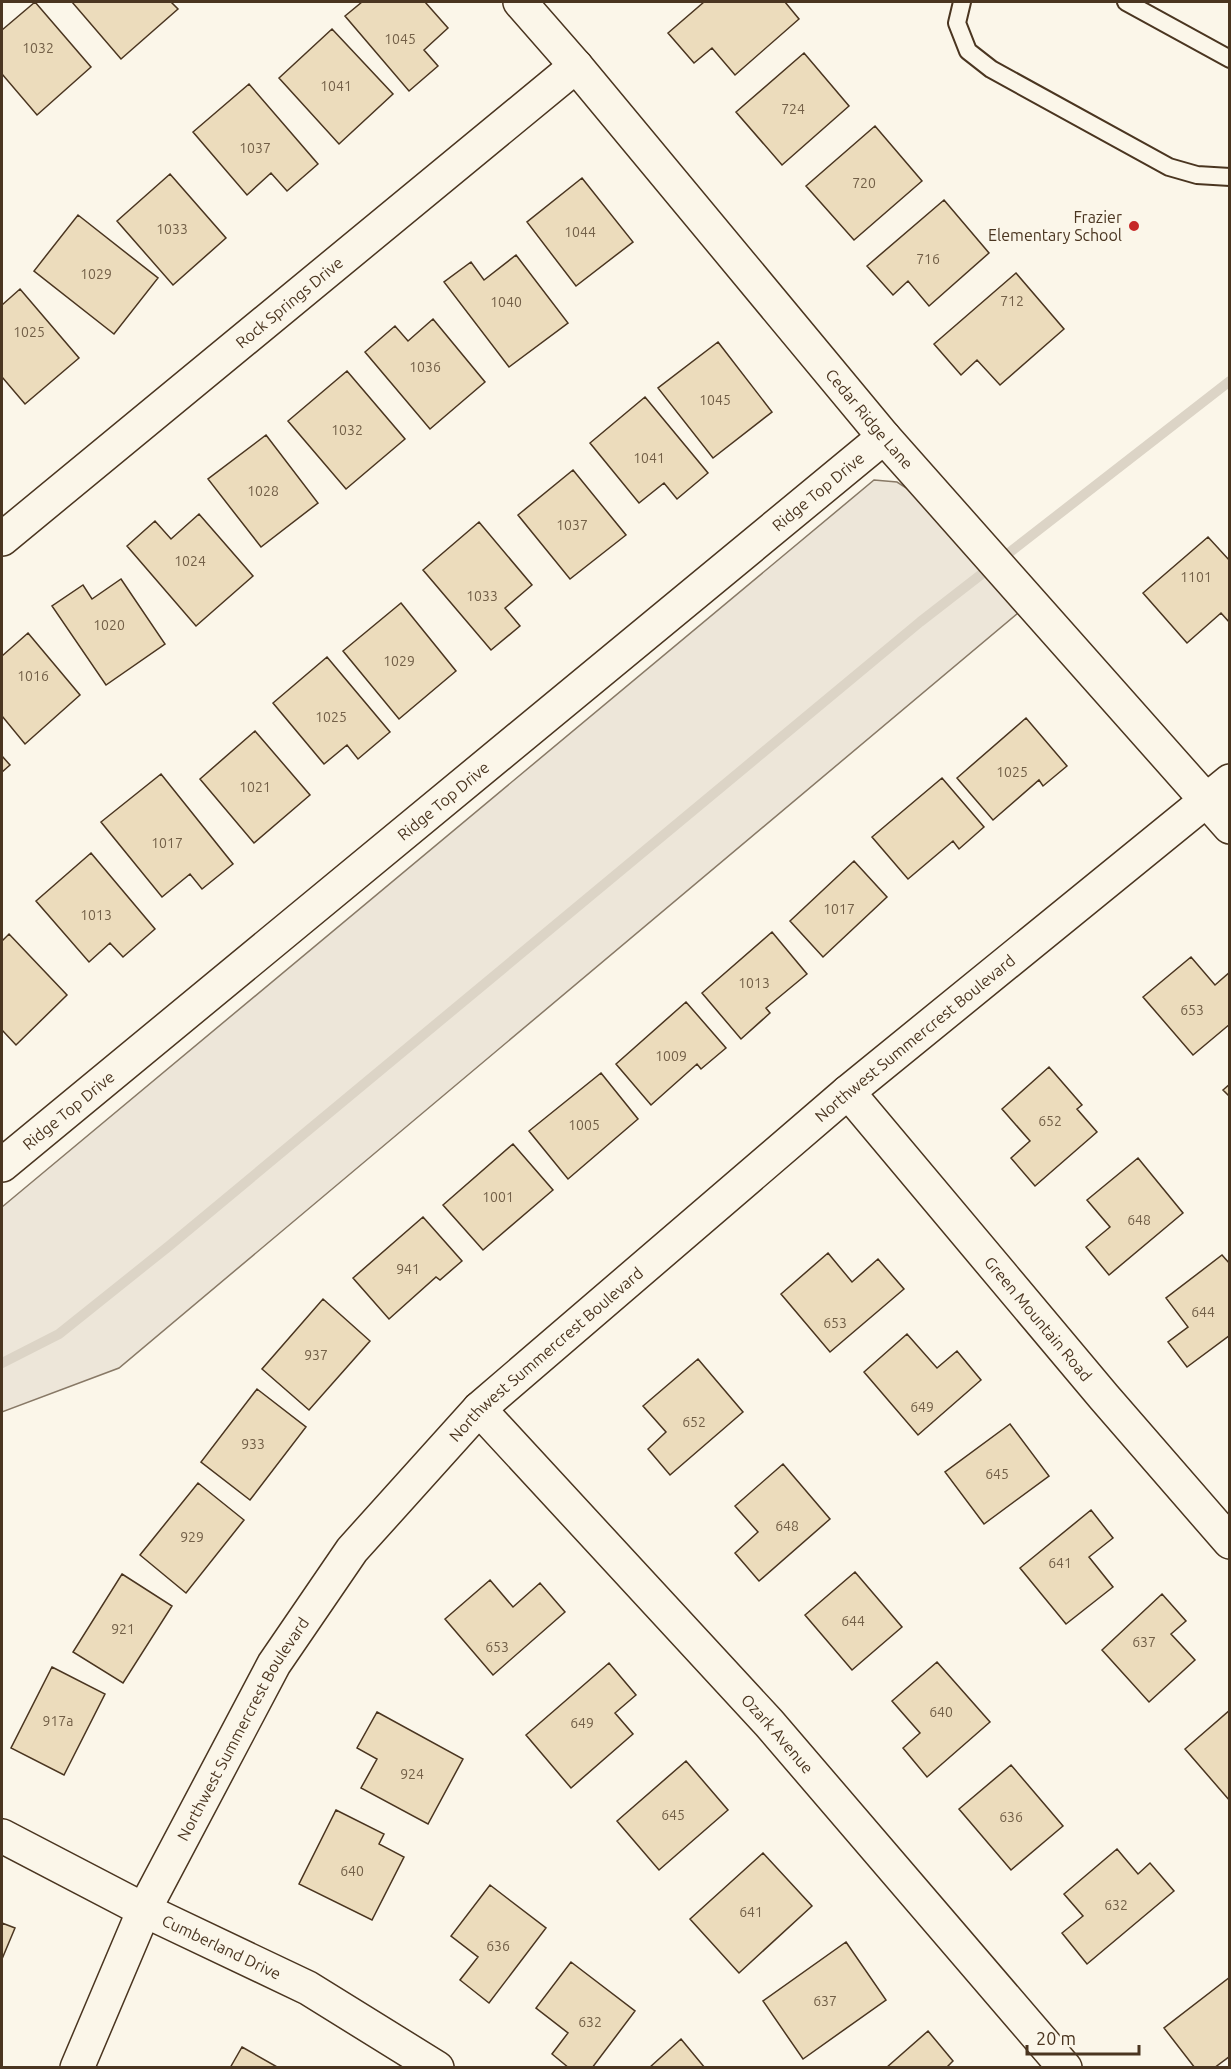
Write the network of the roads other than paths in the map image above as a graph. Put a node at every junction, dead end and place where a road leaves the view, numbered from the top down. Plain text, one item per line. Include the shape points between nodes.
1 (520, 2) edge
2 (962, 2) edge
3 (1126, 2) edge
4 (1230, 59) edge
5 (576, 66) junction
6 (1230, 177) edge
7 (884, 437) junction
8 (2, 539) edge
9 (1218, 790) edge
10 (1230, 827) edge
11 (848, 1092) junction
12 (2, 1166) edge
13 (479, 1409) junction
14 (1230, 1542) edge
15 (2, 1836) edge
16 (144, 1910) junction
17 (77, 2067) edge
18 (436, 2067) edge
19 (1065, 2067) edge

1 - 5 street, Cedar Ridge Lane
2 - 6 lane via 957,23 968,51 992,69 1169,167 1197,175
3 - 4 lane
5 - 7 street, Cedar Ridge Lane
5 - 8 street, Rock Springs Drive
7 - 9 street, Cedar Ridge Lane via 1031,603
7 - 12 street, Ridge Top Drive
9 - 10 street, Cedar Ridge Lane
9 - 11 street, Northwest Summercrest Boulevard
11 - 13 street, Northwest Summercrest Boulevard
11 - 14 street, Green Mountain Road
13 - 16 street, Northwest Summercrest Boulevard via 352,1550 274,1665
13 - 19 street, Ozark Avenue via 769,1723
15 - 16 street, Cumberland Drive
16 - 17 street, Northwest Summercrest Boulevard
16 - 18 street, Cumberland Drive via 308,1989

